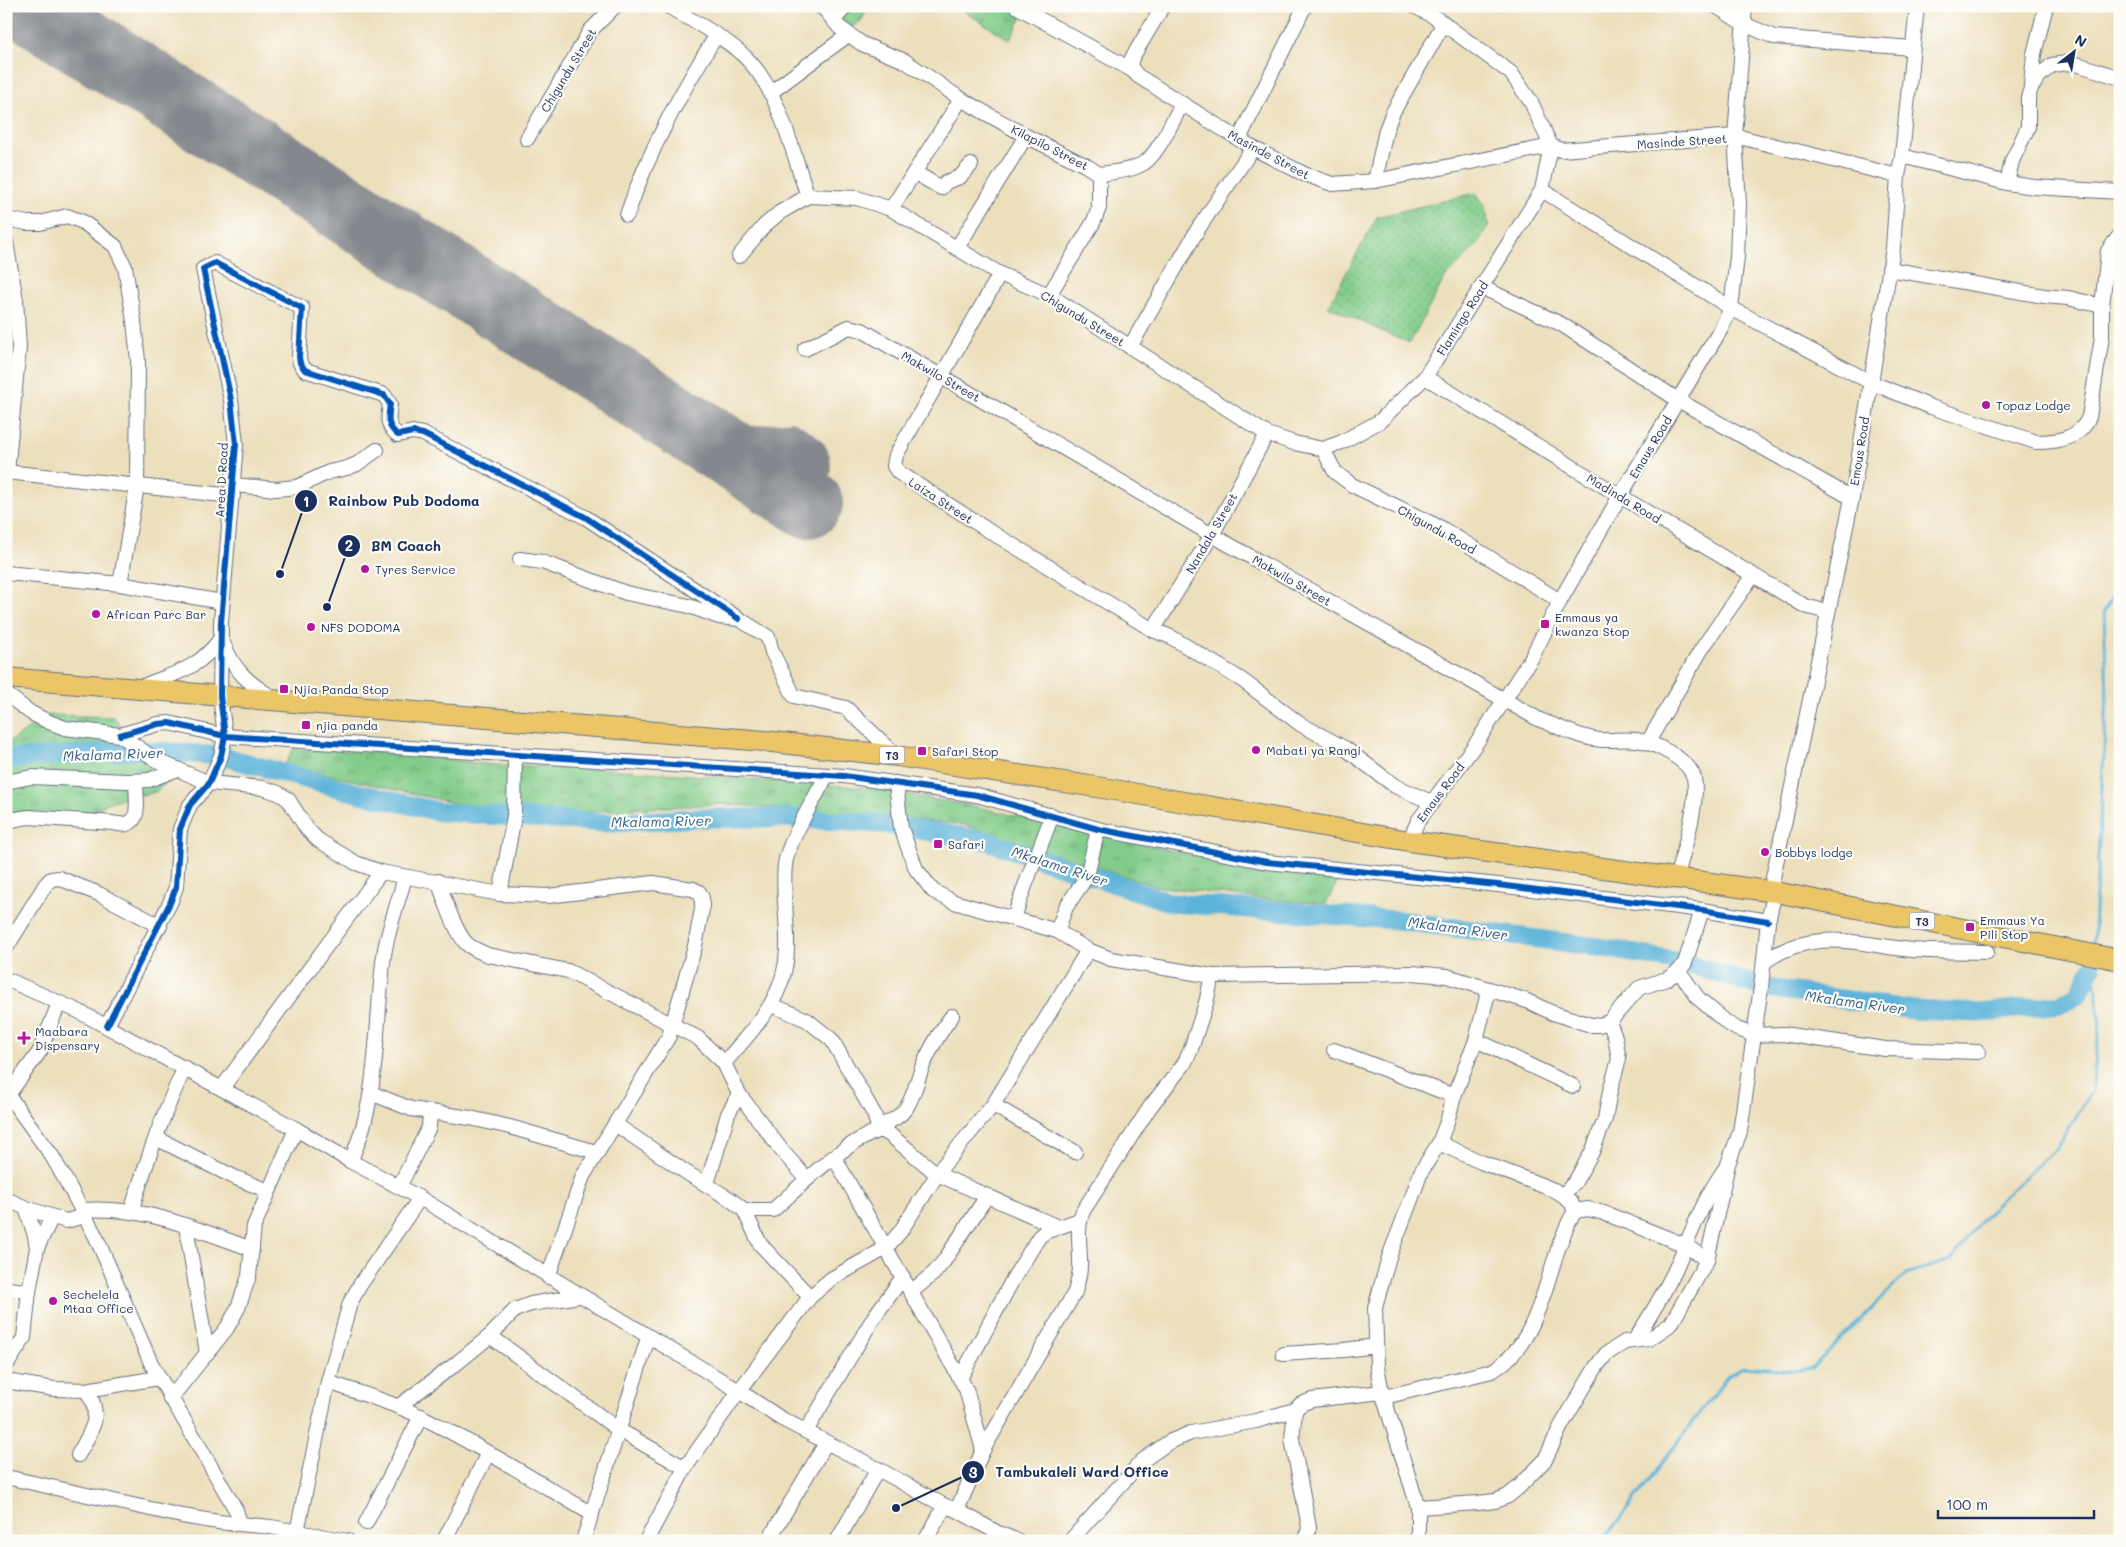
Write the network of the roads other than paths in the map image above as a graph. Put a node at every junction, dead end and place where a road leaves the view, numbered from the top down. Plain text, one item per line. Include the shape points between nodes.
1 (615, 6) edge
2 (668, 6) edge
3 (822, 6) edge
4 (846, 6) edge
5 (1016, 6) edge
6 (1163, 6) edge
7 (1305, 6) edge
8 (1414, 6) edge
9 (1716, 6) edge
10 (1745, 6) edge
11 (1917, 6) edge
12 (2046, 6) edge
13 (834, 20) junction
14 (1444, 23) junction
15 (1744, 24) junction
16 (848, 35) junction
17 (716, 36) junction
18 (1912, 48) junction
19 (1132, 70) junction
20 (2120, 78) edge
21 (2031, 88) junction
22 (770, 93) junction
23 (961, 98) junction
24 (1182, 104) junction
25 (1026, 136) junction
26 (1736, 136) junction
27 (527, 139) dead end
28 (1239, 139) junction
29 (1552, 146) junction
30 (1253, 148) junction
31 (1902, 156) junction
32 (971, 165) dead end
33 (914, 172) junction
34 (1099, 174) junction
35 (1898, 176) junction
36 (1376, 181) junction
37 (2008, 183) junction
38 (1542, 190) junction
39 (2120, 192) edge
40 (808, 196) junction
41 (891, 209) junction
42 (626, 215) dead end
43 (6, 219) edge
44 (2120, 235) edge
45 (6, 242) edge
46 (957, 248) junction
47 (739, 256) dead end
48 (1889, 269) junction
49 (1000, 274) junction
50 (1481, 287) junction
51 (1049, 295) junction
52 (2102, 306) junction
53 (1730, 308) junction
54 (1130, 347) junction
55 (805, 349) dead end
56 (941, 376) junction
57 (11, 377) edge
58 (1425, 377) junction
59 (1870, 382) junction
60 (1678, 400) junction
61 (1267, 434) junction
62 (1324, 449) junction
63 (377, 450) dead end
64 (7, 472) edge
65 (137, 486) junction
66 (233, 490) junction
67 (1620, 496) junction
68 (1852, 498) junction
69 (1212, 535) junction
70 (520, 559) dead end
71 (6, 573) edge
72 (1753, 575) junction
73 (120, 584) junction
74 (1560, 601) junction
75 (222, 602) junction
76 (1828, 612) junction
77 (739, 619) junction
78 (1153, 630) junction
79 (221, 638) junction
80 (6, 678) edge
81 (135, 689) junction
82 (6, 694) edge
83 (220, 696) junction
84 (279, 701) junction
85 (1504, 701) junction
86 (120, 735) junction
87 (225, 736) junction
88 (1648, 742) junction
89 (515, 755) junction
90 (898, 756) junction
91 (178, 770) junction
92 (827, 775) junction
93 (136, 781) junction
94 (6, 782) edge
95 (209, 783) junction
96 (896, 783) junction
97 (1431, 802) junction
98 (1052, 815) junction
99 (6, 823) edge
100 (1098, 829) junction
101 (1409, 841) junction
102 (381, 872) junction
103 (405, 877) junction
104 (1676, 879) junction
105 (438, 881) junction
106 (1772, 892) junction
107 (500, 894) junction
108 (1702, 910) junction
109 (1014, 919) junction
110 (1768, 921) junction
111 (160, 926) junction
112 (1057, 931) junction
113 (6, 948) edge
114 (1088, 950) junction
115 (1987, 952) dead end
116 (2115, 959) edge
117 (1764, 962) junction
118 (1679, 972) junction
119 (1212, 976) junction
120 (6, 979) edge
121 (1489, 988) junction
122 (59, 1002) junction
123 (772, 1005) junction
124 (952, 1016) dead end
125 (1609, 1022) junction
126 (673, 1025) junction
127 (107, 1026) junction
128 (1754, 1035) junction
129 (1476, 1040) junction
130 (1334, 1050) dead end
131 (1978, 1052) dead end
132 (724, 1064) junction
133 (185, 1068) junction
134 (1573, 1086) dead end
135 (222, 1088) junction
136 (7, 1093) edge
137 (371, 1093) junction
138 (739, 1094) junction
139 (1454, 1096) junction
140 (993, 1105) junction
141 (430, 1112) junction
142 (615, 1124) junction
143 (296, 1128) junction
144 (879, 1128) junction
145 (156, 1138) junction
146 (1440, 1143) junction
147 (596, 1152) junction
148 (1075, 1152) dead end
149 (834, 1157) junction
150 (350, 1161) junction
151 (1728, 1164) junction
152 (937, 1174) junction
153 (807, 1179) junction
154 (707, 1184) junction
155 (400, 1187) junction
156 (268, 1191) junction
157 (1563, 1194) junction
158 (987, 1196) junction
159 (420, 1198) junction
160 (6, 1199) edge
161 (26, 1208) junction
162 (744, 1210) junction
163 (131, 1211) junction
164 (1575, 1211) junction
165 (84, 1213) junction
166 (52, 1217) junction
167 (1079, 1220) junction
168 (186, 1226) junction
169 (1058, 1227) junction
170 (1685, 1246) junction
171 (37, 1248) junction
172 (886, 1248) junction
173 (252, 1250) junction
174 (1707, 1260) junction
175 (903, 1276) junction
176 (548, 1277) junction
177 (6, 1289) edge
178 (29, 1291) junction
179 (911, 1292) junction
180 (579, 1296) junction
181 (810, 1297) junction
182 (490, 1336) junction
183 (648, 1338) junction
184 (1634, 1341) junction
185 (1376, 1346) junction
186 (206, 1353) junction
187 (1283, 1354) dead end
188 (6, 1366) edge
189 (158, 1378) junction
190 (960, 1379) junction
191 (6, 1381) edge
192 (328, 1382) junction
193 (86, 1390) junction
194 (739, 1391) junction
195 (1383, 1395) junction
196 (170, 1399) junction
197 (399, 1406) junction
198 (1295, 1410) junction
199 (421, 1416) junction
200 (619, 1430) junction
201 (806, 1431) junction
202 (826, 1443) junction
203 (983, 1450) junction
204 (488, 1452) junction
205 (78, 1455) dead end
206 (685, 1468) junction
207 (878, 1468) junction
208 (6, 1477) edge
209 (1418, 1507) junction
210 (951, 1508) junction
211 (592, 1514) junction
212 (240, 1523) junction
213 (366, 1523) dead end
214 (297, 1532) junction
215 (348, 1541) edge
216 (444, 1541) edge
217 (583, 1541) edge
218 (646, 1541) edge
219 (768, 1541) edge
220 (836, 1541) edge
221 (925, 1541) edge
222 (1018, 1541) edge
223 (1070, 1541) edge
224 (1306, 1541) edge
225 (1418, 1541) edge

1 - 27 street, Chigundu Street via 590,31
2 - 17 street
3 - 13 street, Kilapilo Street
4 - 13 street
5 - 19 street, Masinde Street
6 - 19 street via 1132,58
7 - 28 street
8 - 14 street
9 - 15 street
10 - 15 street, Emaus Road
11 - 18 street, Emous Road
12 - 21 street via 2034,54
13 - 16 street, Kilapilo Street
14 - 29 street via 1511,73 1531,102
14 - 36 street via 1393,112
15 - 18 street via 1774,37
15 - 26 street, Emaus Road
16 - 22 street
16 - 23 street, Kilapilo Street via 872,49 905,61
17 - 22 street via 751,63
17 - 42 street via 667,118 640,175
18 - 31 street, Emous Road
19 - 24 street, Masinde Street
20 - 21 street via 2067,63 2052,65
21 - 37 street via 2027,106 2028,126 2012,161
22 - 40 street
23 - 25 street, Kilapilo Street
23 - 33 street
24 - 28 street, Masinde Street
24 - 34 street via 1146,162 1134,168
25 - 34 street, Kilapilo Street
25 - 46 street
26 - 29 street, Masinde Street via 1561,150
26 - 35 street, Masinde Street
26 - 53 street, Emaus Road via 1739,204 1737,257
28 - 30 street, Masinde Street
29 - 36 street, Masinde Street
29 - 38 street, Flamingo Road
30 - 36 street, Masinde Street via 1318,180 1345,184
30 - 54 street via 1198,229
31 - 35 street, Emous Road
31 - 37 street
32 - 33 street via 941,188
33 - 41 street
34 - 51 street, Kilapilo Street via 1100,208
35 - 48 street, Emous Road
37 - 39 street
38 - 50 street, Flamingo Road
38 - 53 street
40 - 41 street, Chigundu Street via 857,198
40 - 47 street via 764,226
41 - 46 street, Chigundu Street
43 - 65 street via 40,223 67,216 83,222 116,246 125,267 137,351
44 - 52 street via 2108,251
45 - 57 street via 19,338
46 - 49 street, Chigundu Street
48 - 52 street
48 - 59 street, Emous Road
49 - 51 street, Chigundu Street
49 - 56 street, Laiza Street
50 - 58 street, Flamingo Road
50 - 60 street via 1561,324
51 - 54 street, Chigundu Street
52 - 59 street via 2102,337 2089,417 2085,428 2053,442 2019,438
53 - 59 street
53 - 60 street, Emaus Road
54 - 61 street, Chigundu Street
55 - 56 street, Makwilo Street via 844,329 855,327
56 - 69 street, Makwilo Street
56 - 78 street, Laiza Street via 896,455 894,466 898,472
57 - 64 street
58 - 62 street, Flamingo Road via 1380,421
58 - 67 street, Madinda Road
59 - 68 street, Emous Road
60 - 67 street, Emaus Road
60 - 68 street
61 - 62 street, Chigundu Street
61 - 69 street, Nandala Street
62 - 74 street, Chigundu Road via 1336,472 1352,485 1440,528
63 - 66 street via 357,464 329,472 298,487
64 - 65 street
65 - 66 street
65 - 73 street
66 - 75 street, Area D Road
66 - 77 street, Area D Road via 234,421 203,269 214,263 302,308 299,357 305,370 384,395 390,404 387,420 390,429 398,435 423,434 585,518
67 - 72 street, Madinda Road
67 - 74 street, Emaus Road
68 - 76 street, Emous Road
69 - 78 street, Nandala Street
69 - 85 street, Makwilo Street
70 - 77 street via 542,562 626,593 689,606 719,617
71 - 73 street
72 - 76 street, Madinda Road via 1805,606
72 - 88 street via 1701,650
73 - 75 street
74 - 85 street, Emaus Road via 1532,657
75 - 79 street, Area D Road
76 - 106 street, Emous Road
77 - 90 street via 768,637 794,696 846,708
78 - 97 street via 1171,637 1242,680 1300,724 1346,748 1395,786
79 - 81 street via 194,666
79 - 83 street, Area D Road
79 - 84 street via 235,668 251,684
80 - 81 highway, T3
81 - 83 highway, T3
82 - 86 street via 31,713 65,728
83 - 84 highway, T3
83 - 87 street, Area D Road
84 - 90 highway, T3 via 764,741
85 - 88 street, Makwilo Street via 1540,720 1594,740
85 - 97 street, Emaus Road
86 - 87 street via 170,723
86 - 91 street via 156,760
87 - 89 street
87 - 95 street via 221,756
88 - 104 street, Makwilo Street via 1681,761 1689,768 1694,780 1693,812
89 - 92 street
89 - 107 street via 514,816
90 - 101 highway, T3
91 - 93 street
91 - 95 street
92 - 96 street
92 - 123 street via 786,856 786,965
93 - 94 street via 31,777
93 - 99 street via 136,818 131,824 29,817
95 - 102 street via 263,788 278,793 288,799 318,840 356,863
95 - 111 street via 190,805 180,829 176,887
96 - 98 street via 977,795
96 - 109 street via 904,836 916,870 933,891 954,902
97 - 101 street, Emaus Road
98 - 100 street
98 - 109 street via 1023,887
100 - 108 street via 1267,862
100 - 112 street via 1087,876 1066,907
101 - 104 highway, T3
102 - 103 street
102 - 135 street
103 - 105 street
103 - 137 street via 385,952
104 - 106 highway, T3
105 - 107 street
105 - 126 street via 458,930 467,944 476,950 568,971
106 - 110 street, Emous Road
106 - 116 highway, T3
107 - 126 street via 548,896 653,883 699,892 702,904 695,946
108 - 110 street
108 - 118 street via 1685,964
109 - 112 street
110 - 117 street, Emous Road
111 - 113 street via 99,894 58,878 50,879
111 - 127 street
112 - 114 street
114 - 119 street via 1111,959
114 - 140 street
115 - 117 street via 1914,950 1825,939 1793,946
117 - 128 street, Emous Road
118 - 125 street via 1639,988
118 - 128 street via 1698,998 1726,1022
119 - 121 street via 1412,973 1447,976
119 - 167 street via 1184,1064 1150,1107
120 - 122 street
121 - 125 street via 1591,1025
121 - 129 street
122 - 127 street
122 - 136 street via 40,1051
123 - 132 street
123 - 144 street via 807,1020 832,1040
124 - 144 street via 924,1064 906,1110
125 - 157 street via 1619,1059 1605,1119 1592,1152 1575,1182
126 - 132 street via 698,1038
126 - 142 street via 649,1071
127 - 133 street
128 - 131 street via 1782,1034 1885,1049
128 - 151 street, Emous Road via 1740,1132
129 - 134 street
129 - 139 street
130 - 139 street
132 - 138 street
133 - 135 street
133 - 145 street
135 - 143 street
136 - 165 street via 52,1156
137 - 141 street via 411,1109
137 - 150 street via 363,1128
138 - 153 street
138 - 154 street via 728,1114
139 - 146 street
140 - 148 street
140 - 152 street
141 - 147 street via 510,1127
141 - 155 street via 429,1126
142 - 147 street
142 - 154 street
143 - 150 street
143 - 156 street
144 - 149 street
144 - 152 street
145 - 156 street
145 - 163 street
146 - 157 street
146 - 185 street via 1422,1172 1386,1266 1375,1308
147 - 176 street via 573,1202
149 - 153 street
149 - 172 street
150 - 155 street
151 - 170 street via 1711,1189
151 - 174 street
152 - 158 street
152 - 172 street
153 - 162 street via 773,1210
154 - 162 street
155 - 159 street
156 - 173 street via 254,1226
157 - 164 street
158 - 169 street
158 - 179 street via 944,1261
159 - 176 street
159 - 192 street via 350,1303
160 - 161 street
161 - 166 street
161 - 171 street
162 - 181 street via 760,1244
163 - 165 street via 102,1208
163 - 168 street via 174,1220
164 - 170 street via 1588,1209 1604,1213
164 - 195 street via 1535,1315 1520,1346 1505,1364 1492,1371
165 - 166 street via 66,1221
165 - 189 street
166 - 171 street
167 - 169 street
167 - 203 street via 1080,1263 1075,1292
168 - 173 street
168 - 186 street
169 - 190 street via 1039,1238 1013,1279
170 - 174 street
170 - 184 street via 1655,1308
171 - 178 street
172 - 175 street
172 - 181 street via 831,1278
173 - 186 street via 249,1276 238,1308 227,1328
174 - 184 street via 1671,1324 1649,1339
175 - 179 street
175 - 201 street
176 - 180 street
177 - 178 street
178 - 188 street via 24,1338
179 - 190 street
180 - 182 street via 515,1310
180 - 183 street
181 - 194 street
182 - 197 street
182 - 200 street
183 - 194 street
183 - 200 street
184 - 209 street via 1625,1342 1606,1354 1561,1426 1545,1460 1508,1496 1478,1504
185 - 187 street
185 - 195 street
186 - 196 street
189 - 193 street
189 - 196 street
190 - 203 street via 966,1389
191 - 193 street via 54,1389
192 - 197 street
192 - 214 street
193 - 205 street via 95,1408 95,1418
194 - 201 street
194 - 206 street
195 - 198 street via 1312,1400
195 - 209 street
196 - 212 street via 236,1510
197 - 199 street
198 - 223 street via 1191,1433 1169,1442 1142,1462
198 - 224 street via 1292,1438 1309,1527
199 - 204 street
199 - 213 street
200 - 206 street
200 - 211 street
201 - 202 street
202 - 207 street
202 - 219 street
203 - 210 street
204 - 211 street
204 - 216 street
206 - 218 street
207 - 210 street
207 - 220 street
208 - 212 street via 134,1506
209 - 225 street
210 - 221 street
210 - 222 street
211 - 217 street
212 - 214 street
214 - 215 street

